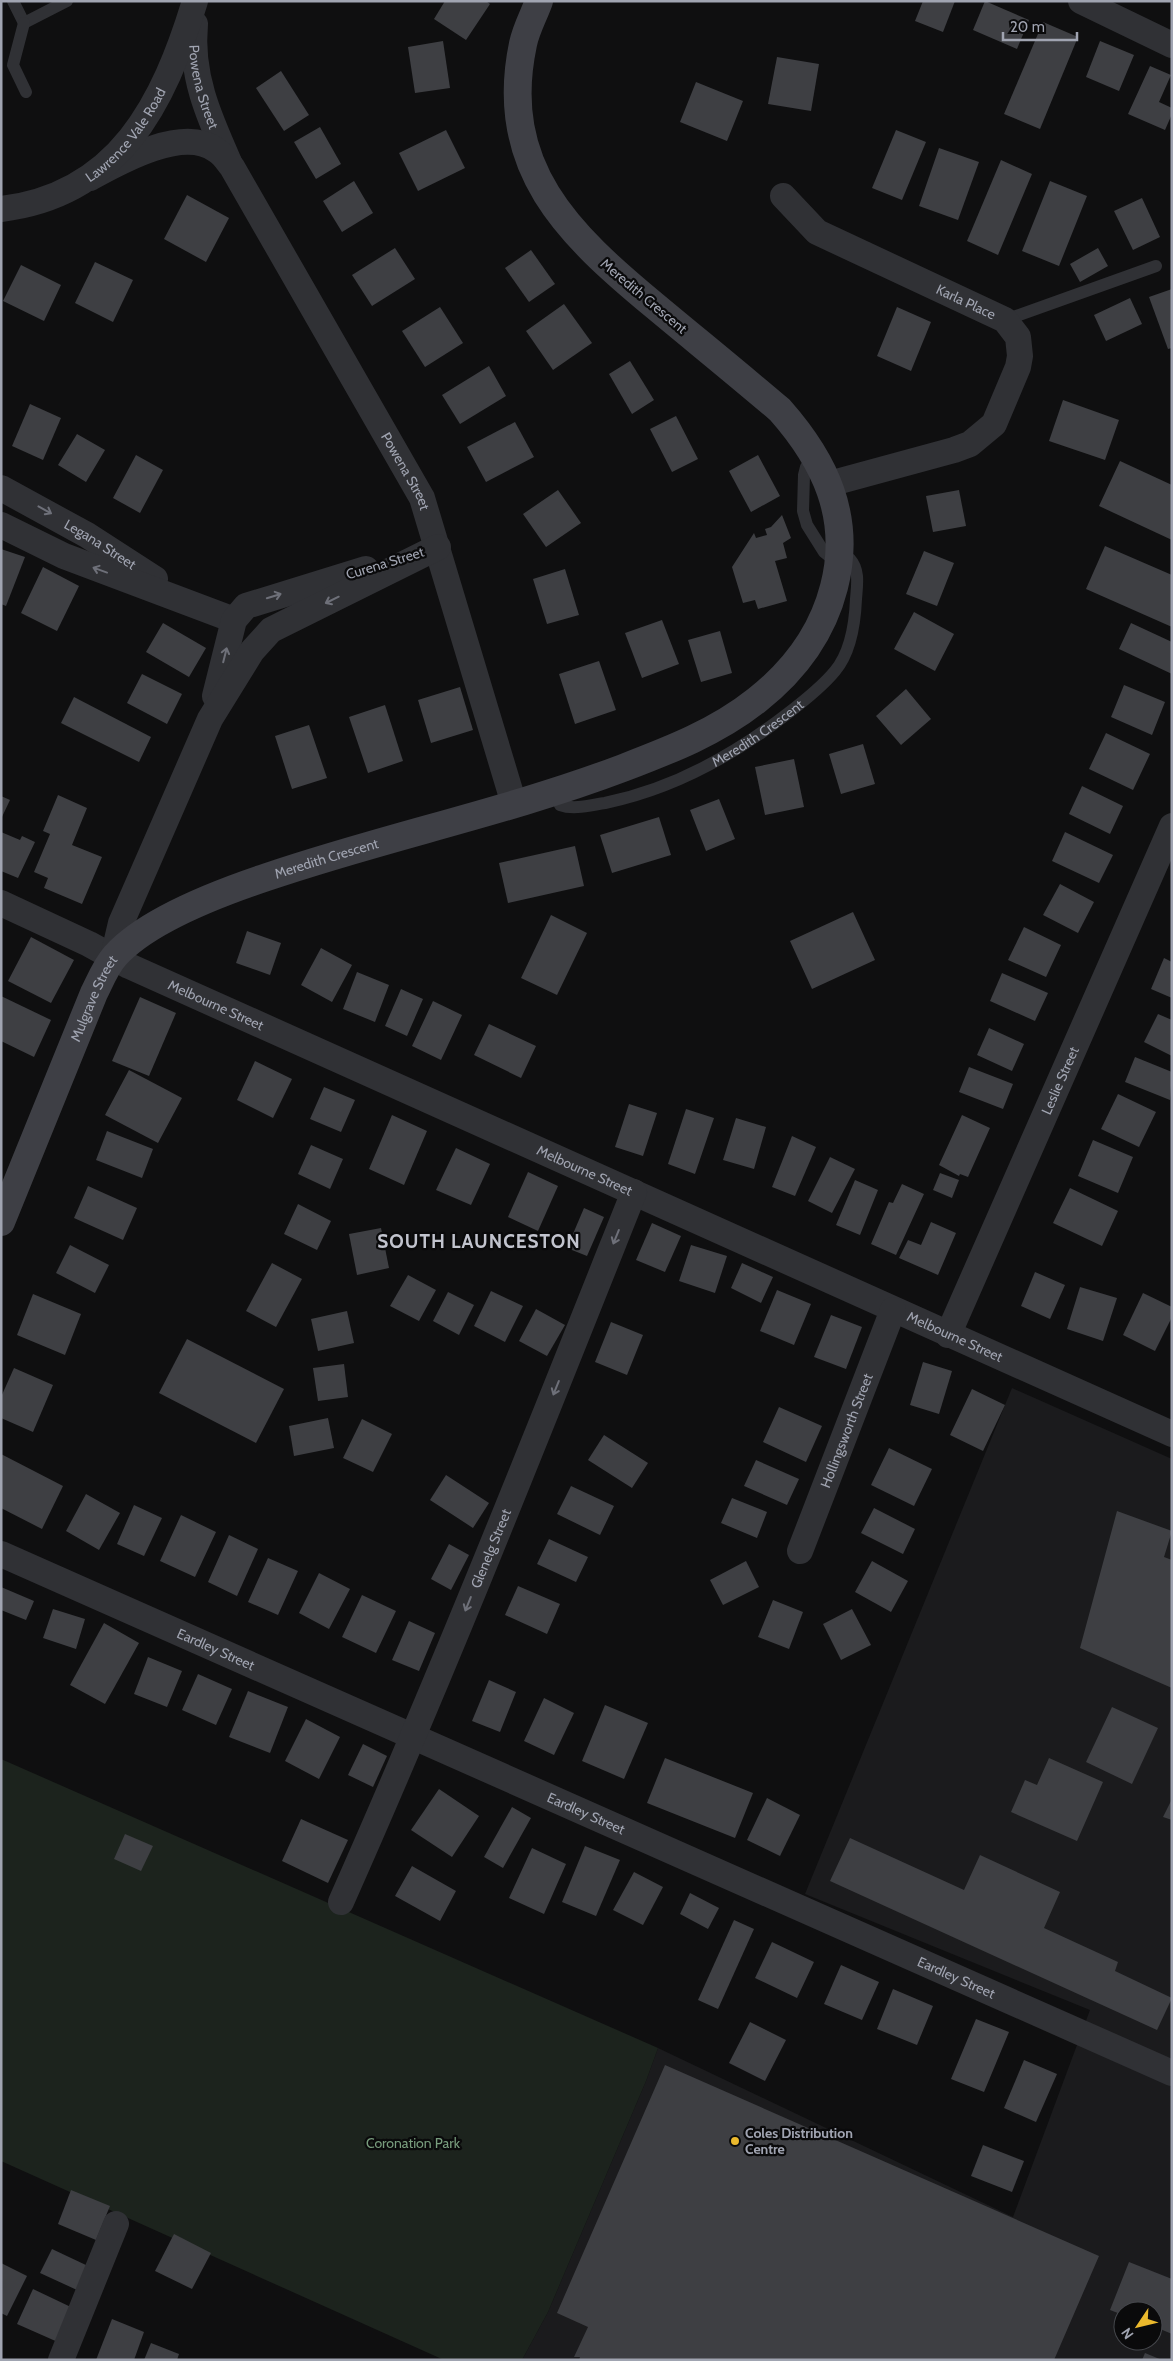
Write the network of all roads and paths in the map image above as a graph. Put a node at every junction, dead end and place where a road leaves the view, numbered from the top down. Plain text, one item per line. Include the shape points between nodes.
1 (13, 1) edge
2 (68, 1) edge
3 (196, 1) edge
4 (539, 1) edge
5 (1081, 1) edge
6 (24, 22) junction
7 (1172, 45) edge
8 (26, 92) dead end
9 (232, 167) junction
10 (90, 178) junction
11 (783, 196) dead end
12 (1, 209) edge
13 (1156, 266) dead end
14 (1004, 320) junction
15 (817, 458) junction
16 (829, 484) junction
17 (1, 488) edge
18 (1, 525) edge
19 (438, 547) junction
20 (839, 558) junction
21 (195, 606) junction
22 (234, 620) junction
23 (261, 640) joint
24 (210, 719) junction
25 (554, 792) junction
26 (514, 804) junction
27 (1172, 826) edge
28 (1, 903) edge
29 (114, 957) junction
30 (634, 1192) junction
31 (1, 1222) edge
32 (893, 1310) junction
33 (948, 1335) junction
34 (1172, 1434) edge
35 (800, 1551) dead end
36 (1, 1554) edge
37 (413, 1738) junction
38 (341, 1902) dead end
39 (1172, 2073) edge
40 (116, 2224) dead end
41 (61, 2360) edge

1 - 6 lane
2 - 6 lane
3 - 9 street, Powena Street via 194,49 197,74 207,113
3 - 10 street, Lawrence Vale Road via 173,66 147,116 119,152
4 - 15 street, Meredith Crescent via 523,42 517,80 518,112 523,143 552,205 618,276 780,410
5 - 7 street
6 - 8 lane via 13,65
9 - 10 street, Powena Street via 215,149 189,142 144,152
9 - 19 street, Powena Street via 422,498
10 - 12 street, Lawrence Vale Road via 52,197
11 - 14 street, Karla Place via 817,232
13 - 14 lane
14 - 16 street, Karla Place via 1018,337 1020,356 994,424 982,436 954,450
15 - 16 street, Meredith Crescent
15 - 20 lane via 806,467 804,475 804,519 824,552
16 - 20 street, Meredith Crescent via 839,529
17 -> 21 street, Legana Street via 87,535
21 -> 18 street, Legana Street via 64,556
22 -> 19 street, Curena Street via 252,603
19 -> 23 street, Curena Street via 283,624
19 - 26 street, Powena Street
20 - 25 street, Meredith Crescent via 830,603 809,646 756,701 680,746
20 - 25 lane, Meredith Crescent via 850,559 857,576 856,613 845,655 836,670 811,695 736,750 671,782 620,800 590,806 560,805
21 - 22 street, Legana Street
24 -> 22 street, Mulgrave Street
23 - 24 street, Mulgrave Street
24 - 29 street, Mulgrave Street via 121,923
25 - 26 street, Meredith Crescent
26 - 29 street, Meredith Crescent via 244,885 162,922 133,939
27 - 33 street, Leslie Street
28 - 29 street, Melbourne Street
29 - 30 street, Melbourne Street
29 - 31 street, Mulgrave Street via 92,999
30 - 32 street, Melbourne Street
30 -> 37 street, Glenelg Street
32 - 33 street, Melbourne Street
32 - 35 street, Hollingsworth Street
33 - 34 street, Melbourne Street
36 - 37 street, Eardley Street
37 - 38 street, Glenelg Street
37 - 39 street, Eardley Street
40 - 41 street

